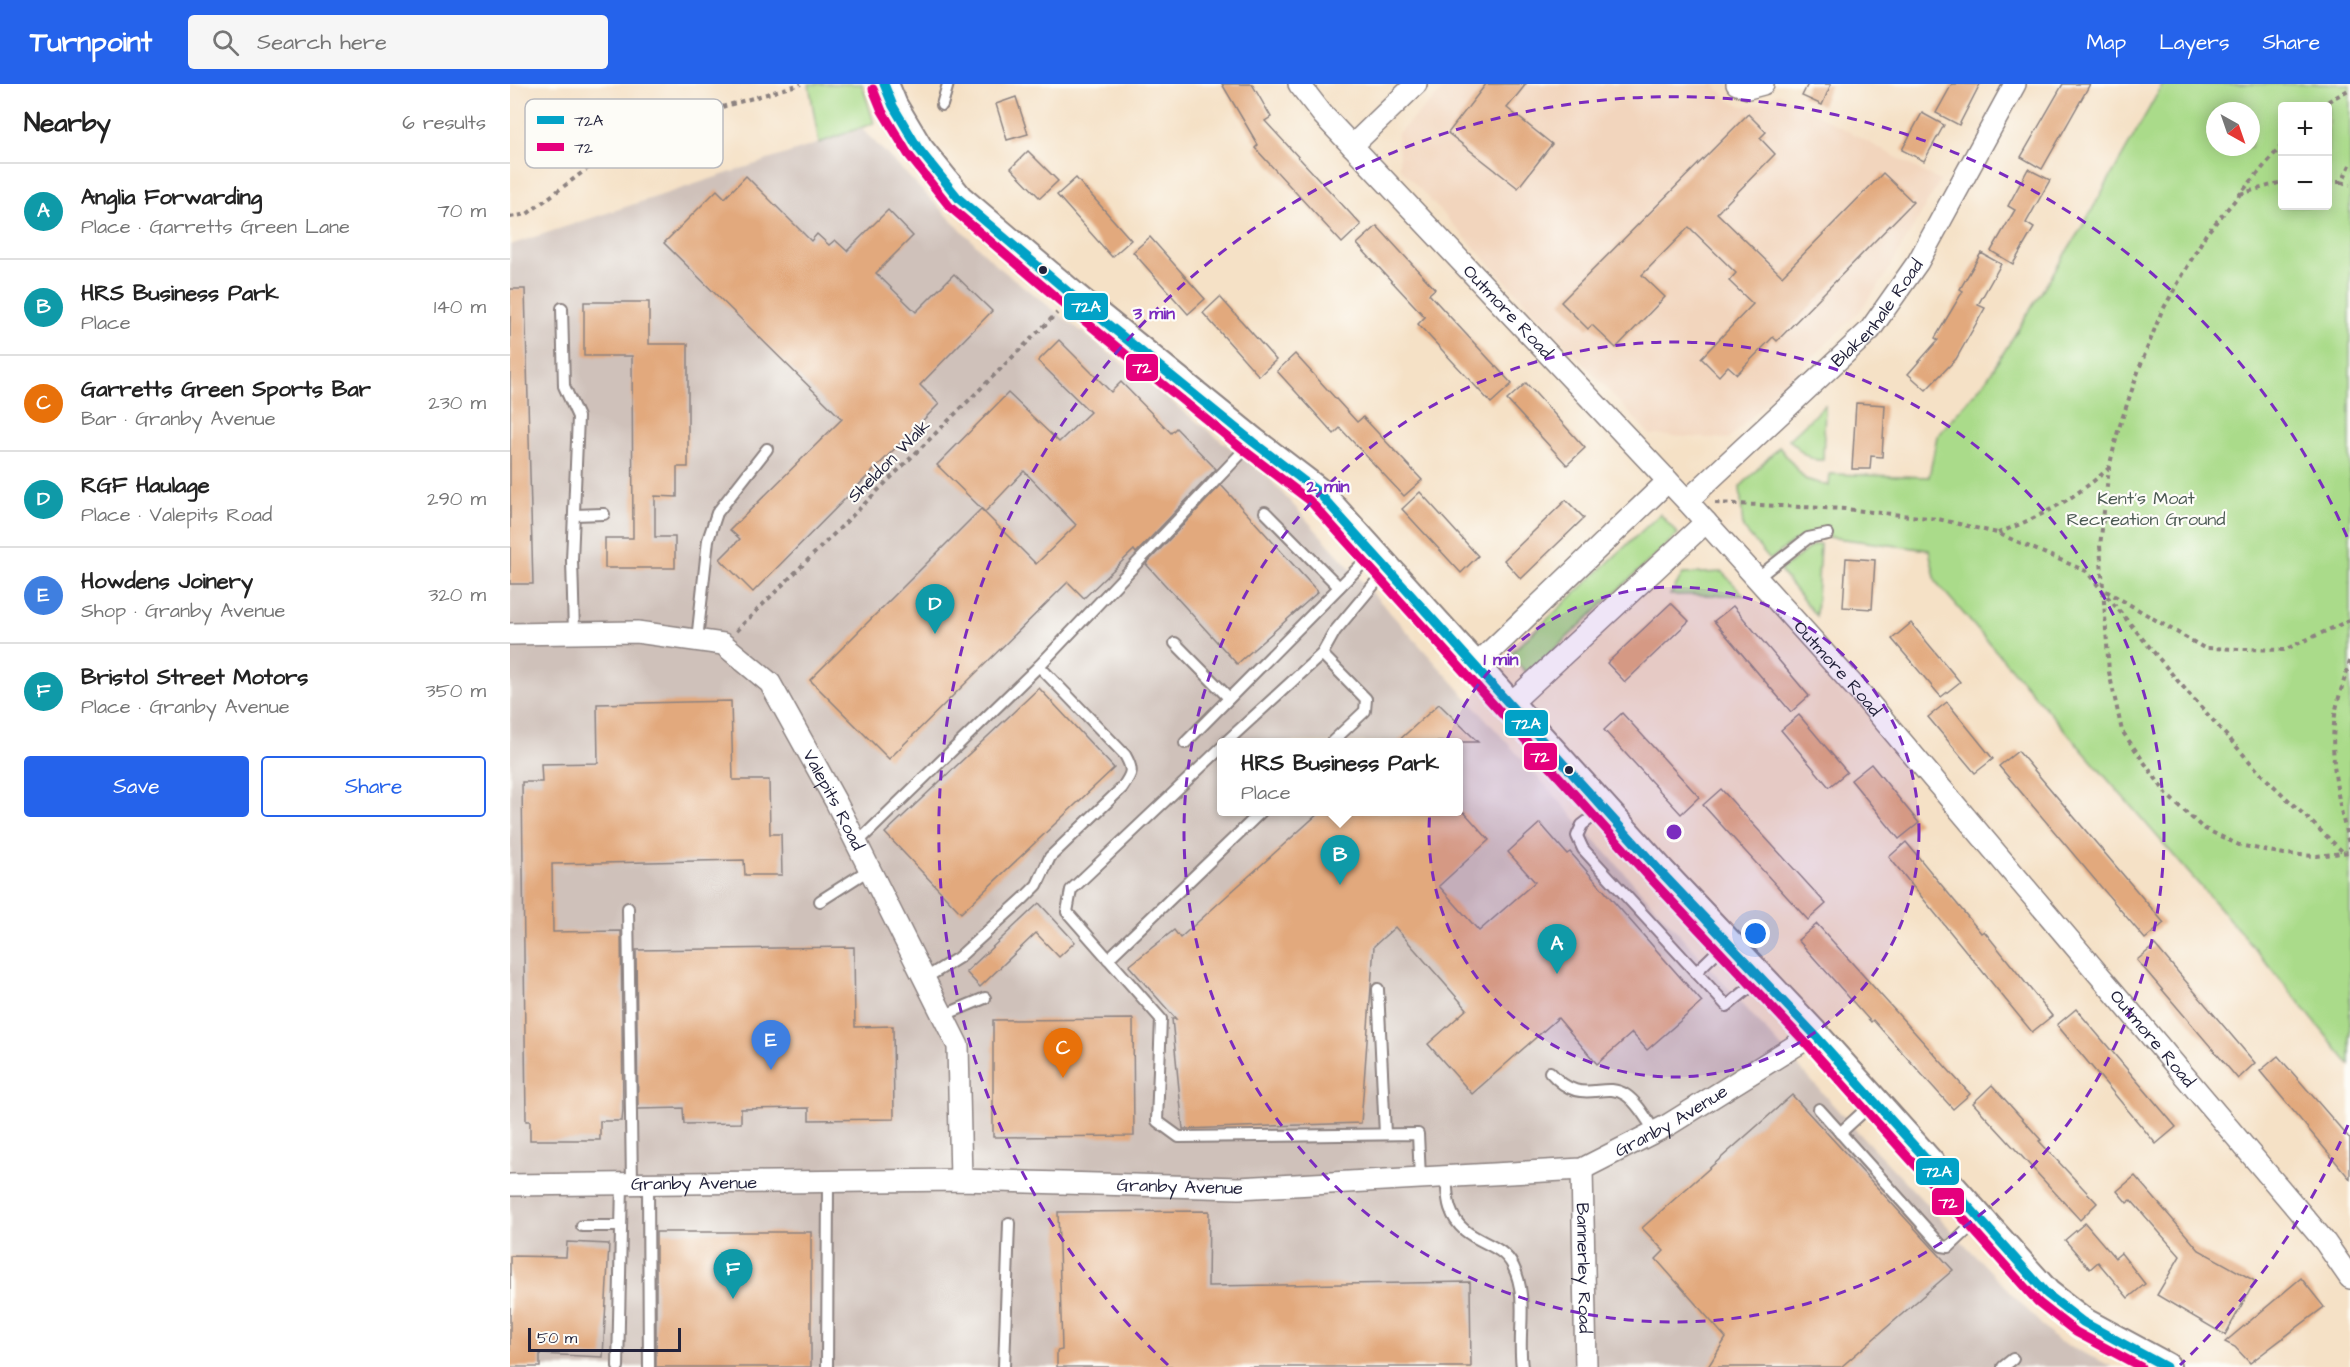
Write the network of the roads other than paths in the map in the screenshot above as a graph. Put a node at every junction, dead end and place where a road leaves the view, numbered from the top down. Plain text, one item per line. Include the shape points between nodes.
1 (884, 84) edge
2 (948, 84) edge
3 (1299, 84) edge
4 (1416, 84) edge
5 (1737, 84) edge
6 (1763, 84) edge
7 (2015, 84) edge
8 (942, 105) dead end
9 (1352, 146) junction
10 (562, 309) dead end
11 (1252, 442) junction
12 (767, 449) dead end
13 (1668, 481) junction
14 (1687, 501) junction
15 (1265, 512) dead end
16 (604, 514) dead end
17 (574, 515) junction
18 (1706, 522) junction
19 (1828, 534) dead end
20 (1379, 562) junction
21 (1756, 578) junction
22 (1339, 587) junction
23 (574, 633) junction
24 (510, 634) edge
25 (697, 640) junction
26 (1175, 643) dead end
27 (1322, 654) junction
28 (1039, 666) junction
29 (1474, 667) junction
30 (1229, 698) junction
31 (1509, 705) junction
32 (1230, 738) edge
33 (1336, 738) edge
34 (1185, 743) dead end
35 (1217, 756) edge
36 (1603, 809) junction
37 (1257, 816) edge
38 (857, 843) junction
39 (870, 869) junction
40 (820, 901) dead end
41 (627, 908) dead end
42 (1727, 942) junction
43 (1108, 959) junction
44 (1696, 972) junction
45 (1761, 978) junction
46 (924, 979) junction
47 (1378, 989) dead end
48 (985, 998) dead end
49 (942, 1016) junction
50 (1814, 1034) junction
51 (1550, 1072) dead end
52 (1874, 1101) junction
53 (1819, 1109) dead end
54 (1655, 1132) junction
55 (1840, 1133) junction
56 (1385, 1134) junction
57 (1582, 1169) junction
58 (1446, 1176) junction
59 (1420, 1178) junction
60 (961, 1180) junction
61 (828, 1181) junction
62 (634, 1184) junction
63 (510, 1185) edge
64 (1980, 1219) junction
65 (1009, 1223) dead end
66 (582, 1226) dead end
67 (621, 1226) junction
68 (2350, 1278) edge
69 (2013, 1359) dead end
70 (618, 1367) edge
71 (649, 1367) edge
72 (827, 1367) edge
73 (1004, 1367) edge
74 (1522, 1367) edge
75 (1586, 1367) edge
76 (2003, 1367) edge
77 (2166, 1367) edge

1 - 11 street via 918,148 959,199
2 - 8 lane
3 - 9 street, Outmore Road
4 - 9 street
5 - 6 street via 1748,88
7 - 14 street, Blakenhale Road via 1918,262 1870,330
9 - 13 street, Outmore Road
10 - 17 lane via 564,386 578,417
11 - 20 street via 1317,491
11 - 28 lane
12 - 25 lane via 717,513 708,540
13 - 14 street, Outmore Road
13 - 29 street
14 - 18 street, Outmore Road
15 - 22 lane
16 - 17 lane
17 - 23 lane
18 - 21 street, Outmore Road
18 - 31 street
19 - 21 lane via 1808,538
20 - 22 lane
20 - 27 lane
20 - 29 street
21 - 68 street, Outmore Road via 1872,706 2325,1242
22 - 30 lane
23 - 24 street
23 - 25 street via 637,632
25 - 38 street, Valepits Road via 723,644 770,683
26 - 30 lane
27 - 32 lane
27 - 33 lane via 1366,699 1365,711
28 - 38 lane
28 - 46 lane via 1125,755 1131,774 1122,788 1050,857 1037,885 1024,898 958,958
29 - 31 street
30 - 34 lane
31 - 36 street
35 - 43 lane via 1071,890 1067,912
36 - 42 street
36 - 44 lane via 1582,825 1578,836 1583,849
37 - 43 lane
38 - 39 street, Valepits Road
39 - 40 lane
39 - 46 street, Valepits Road
41 - 62 lane
42 - 44 lane
42 - 45 street
43 - 56 lane via 1161,1019 1157,1121 1179,1137
44 - 45 lane via 1727,1006
45 - 50 street
46 - 49 street, Valepits Road
47 - 56 lane
48 - 49 lane
49 - 60 street, Valepits Road via 958,1046
50 - 52 street
50 - 54 street, Granby Avenue
51 - 54 lane via 1569,1089 1626,1095
52 - 55 lane
52 - 64 street
53 - 55 lane
54 - 57 street, Granby Avenue
55 - 64 lane via 1942,1245 1949,1247
56 - 59 lane via 1418,1134
57 - 58 street, Granby Avenue
57 - 75 street, Bannerley Road
58 - 59 street, Granby Avenue
58 - 74 lane via 1450,1208 1458,1224 1471,1237 1503,1253 1513,1265 1520,1287
59 - 60 street, Granby Avenue via 1239,1188
60 - 61 street, Granby Avenue
61 - 62 street, Granby Avenue
61 - 72 lane
62 - 63 street, Granby Avenue
62 - 67 lane
62 - 71 lane
64 - 77 street via 2047,1294 2083,1322
65 - 73 lane
66 - 67 lane
67 - 70 lane
69 - 76 lane

